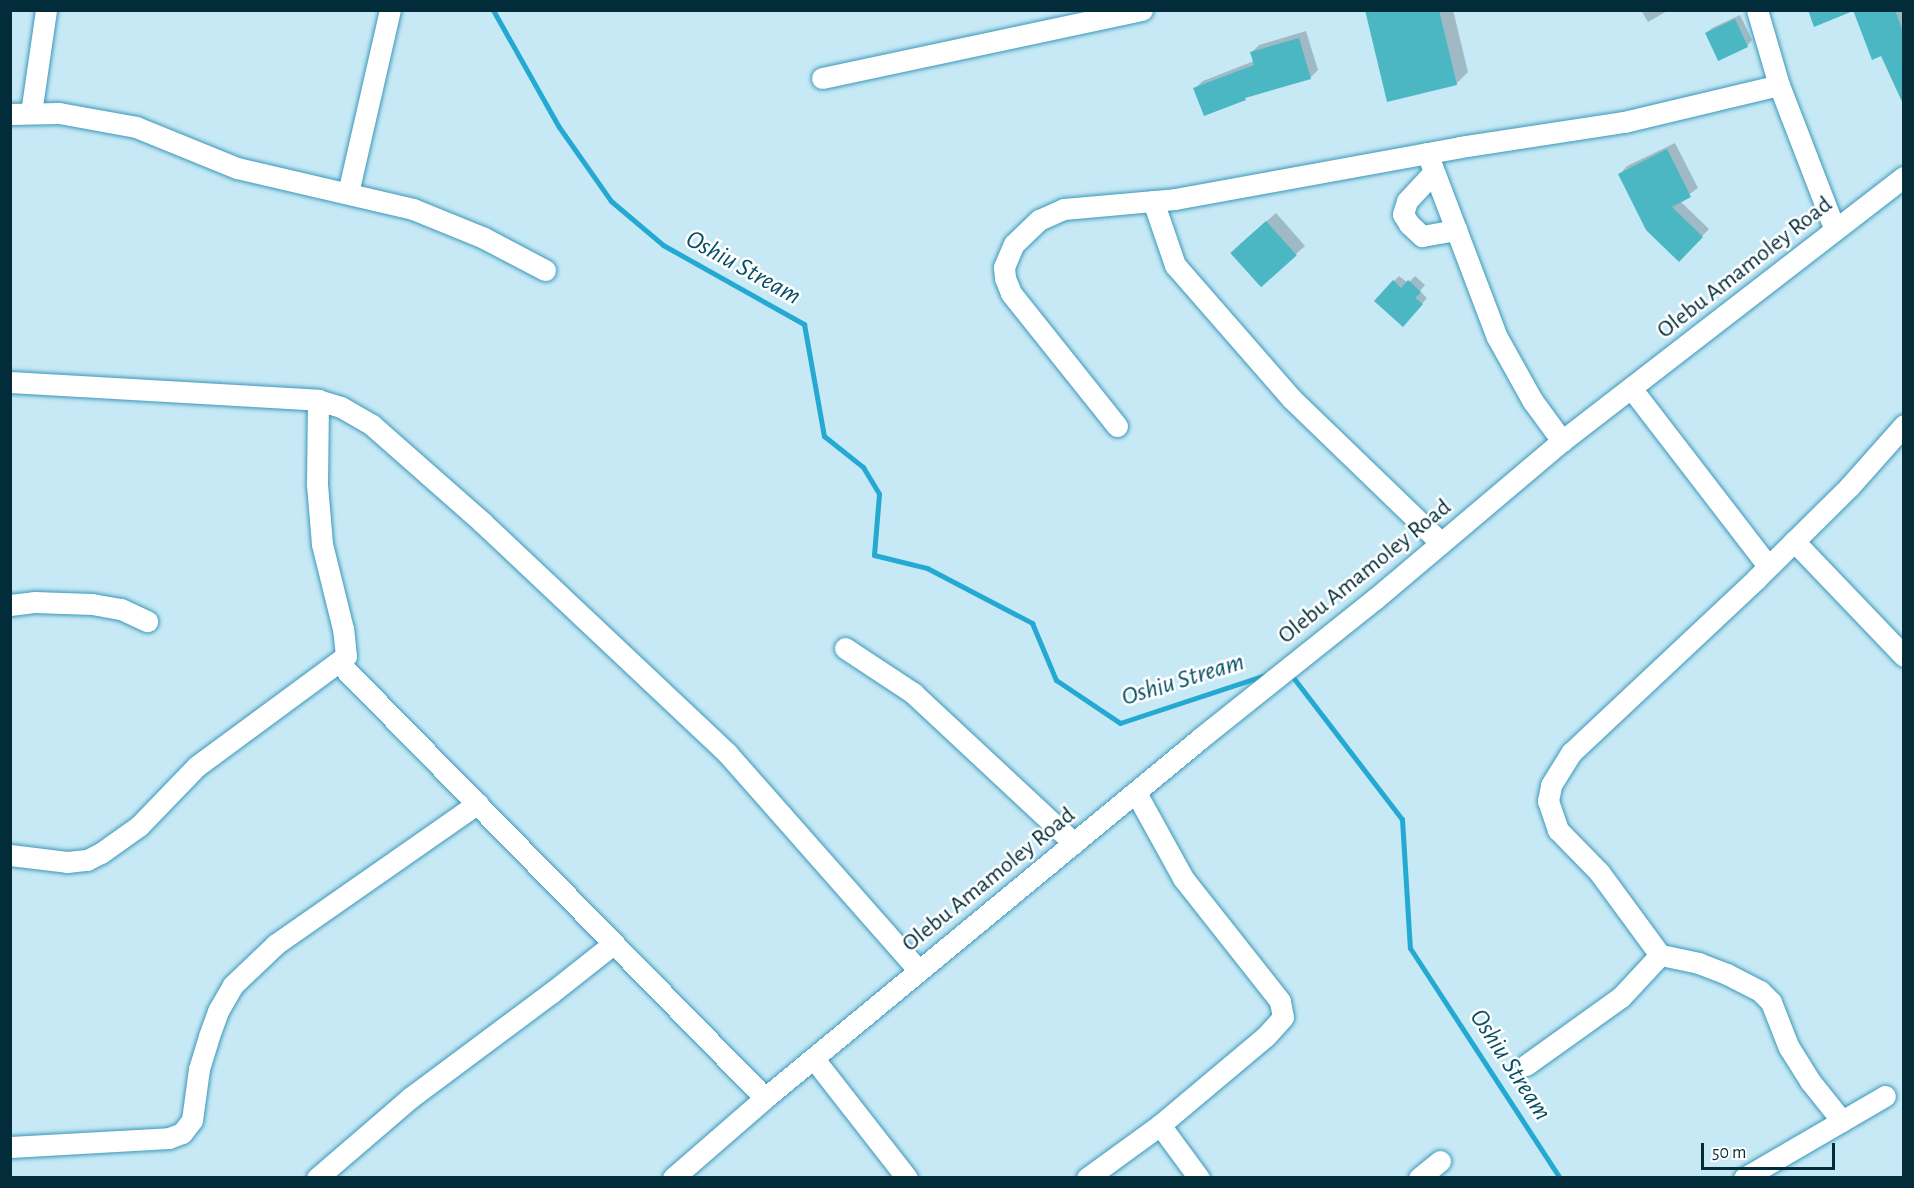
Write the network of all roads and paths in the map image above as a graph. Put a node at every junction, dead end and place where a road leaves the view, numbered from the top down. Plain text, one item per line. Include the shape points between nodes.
1 (46, 10) edge
2 (390, 10) edge
3 (1142, 10) edge
4 (1757, 10) edge
5 (822, 78) dead end
6 (1779, 85) junction
7 (21, 113) edge
8 (1430, 163) junction
9 (1903, 178) edge
10 (348, 193) junction
11 (1153, 201) junction
12 (1835, 230) junction
13 (1456, 231) junction
14 (545, 270) dead end
15 (10, 382) edge
16 (1631, 388) junction
17 (318, 400) junction
18 (1904, 425) edge
19 (1117, 426) dead end
20 (1562, 441) junction
21 (1794, 541) junction
22 (1441, 543) junction
23 (1768, 566) junction
24 (10, 605) edge
25 (147, 621) dead end
26 (845, 648) dead end
27 (1904, 656) edge
28 (340, 663) junction
29 (1136, 793) junction
30 (478, 803) junction
31 (1074, 843) junction
32 (10, 855) edge
33 (613, 944) junction
34 (1660, 955) junction
35 (919, 970) junction
36 (814, 1059) junction
37 (1526, 1065) dead end
38 (1885, 1096) dead end
39 (765, 1098) junction
40 (1842, 1121) junction
41 (1160, 1125) junction
42 (10, 1147) edge
43 (1440, 1161) dead end
44 (317, 1178) edge
45 (673, 1178) edge
46 (907, 1178) edge
47 (1087, 1178) edge
48 (1199, 1178) edge
49 (1419, 1178) edge
50 (1744, 1178) edge

1 - 7 street
2 - 10 street
3 - 5 street
4 - 6 street
6 - 8 street
6 - 12 street
7 - 10 street via 59,113 136,127 237,168
8 - 11 street
8 - 13 street
8 - 13 street via 1403,214 1422,236
9 - 12 street, Olebu Amamoley Road
10 - 14 street via 423,213 484,238
11 - 19 street via 1064,209 1039,220 1014,244 1004,267 1011,294
11 - 22 street via 1175,265 1293,399
12 - 16 street, Olebu Amamoley Road
13 - 20 street via 1497,337 1532,400
15 - 17 street
16 - 20 street, Olebu Amamoley Road
16 - 23 street
17 - 28 street via 317,484 322,544 347,651
17 - 35 street via 341,407 372,425 727,753
18 - 21 street
20 - 22 street, Olebu Amamoley Road
21 - 23 street
21 - 27 street
22 - 29 street, Olebu Amamoley Road
23 - 34 street via 1572,752 1551,785 1548,801 1558,830 1599,872
24 - 25 street via 92,604 121,609
26 - 31 street via 913,693
28 - 30 street
28 - 32 street via 197,766 139,826 101,853 87,860 67,862
29 - 31 street, Olebu Amamoley Road
29 - 41 street via 1182,878 1280,1001 1282,1017 1266,1036
30 - 33 street
30 - 42 street via 285,937 233,985 209,1036 199,1069 192,1120 182,1133 146,1140
31 - 35 street, Olebu Amamoley Road
33 - 39 street
33 - 44 street via 410,1098
34 - 37 street via 1621,998
34 - 40 street via 1699,963 1760,991 1772,1002 1789,1047 1810,1081
35 - 36 street, Olebu Amamoley Road
36 - 39 street, Olebu Amamoley Road
36 - 46 street
38 - 40 street
39 - 45 street, Olebu Amamoley Road
40 - 50 street
41 - 47 street
41 - 48 street
43 - 49 street

